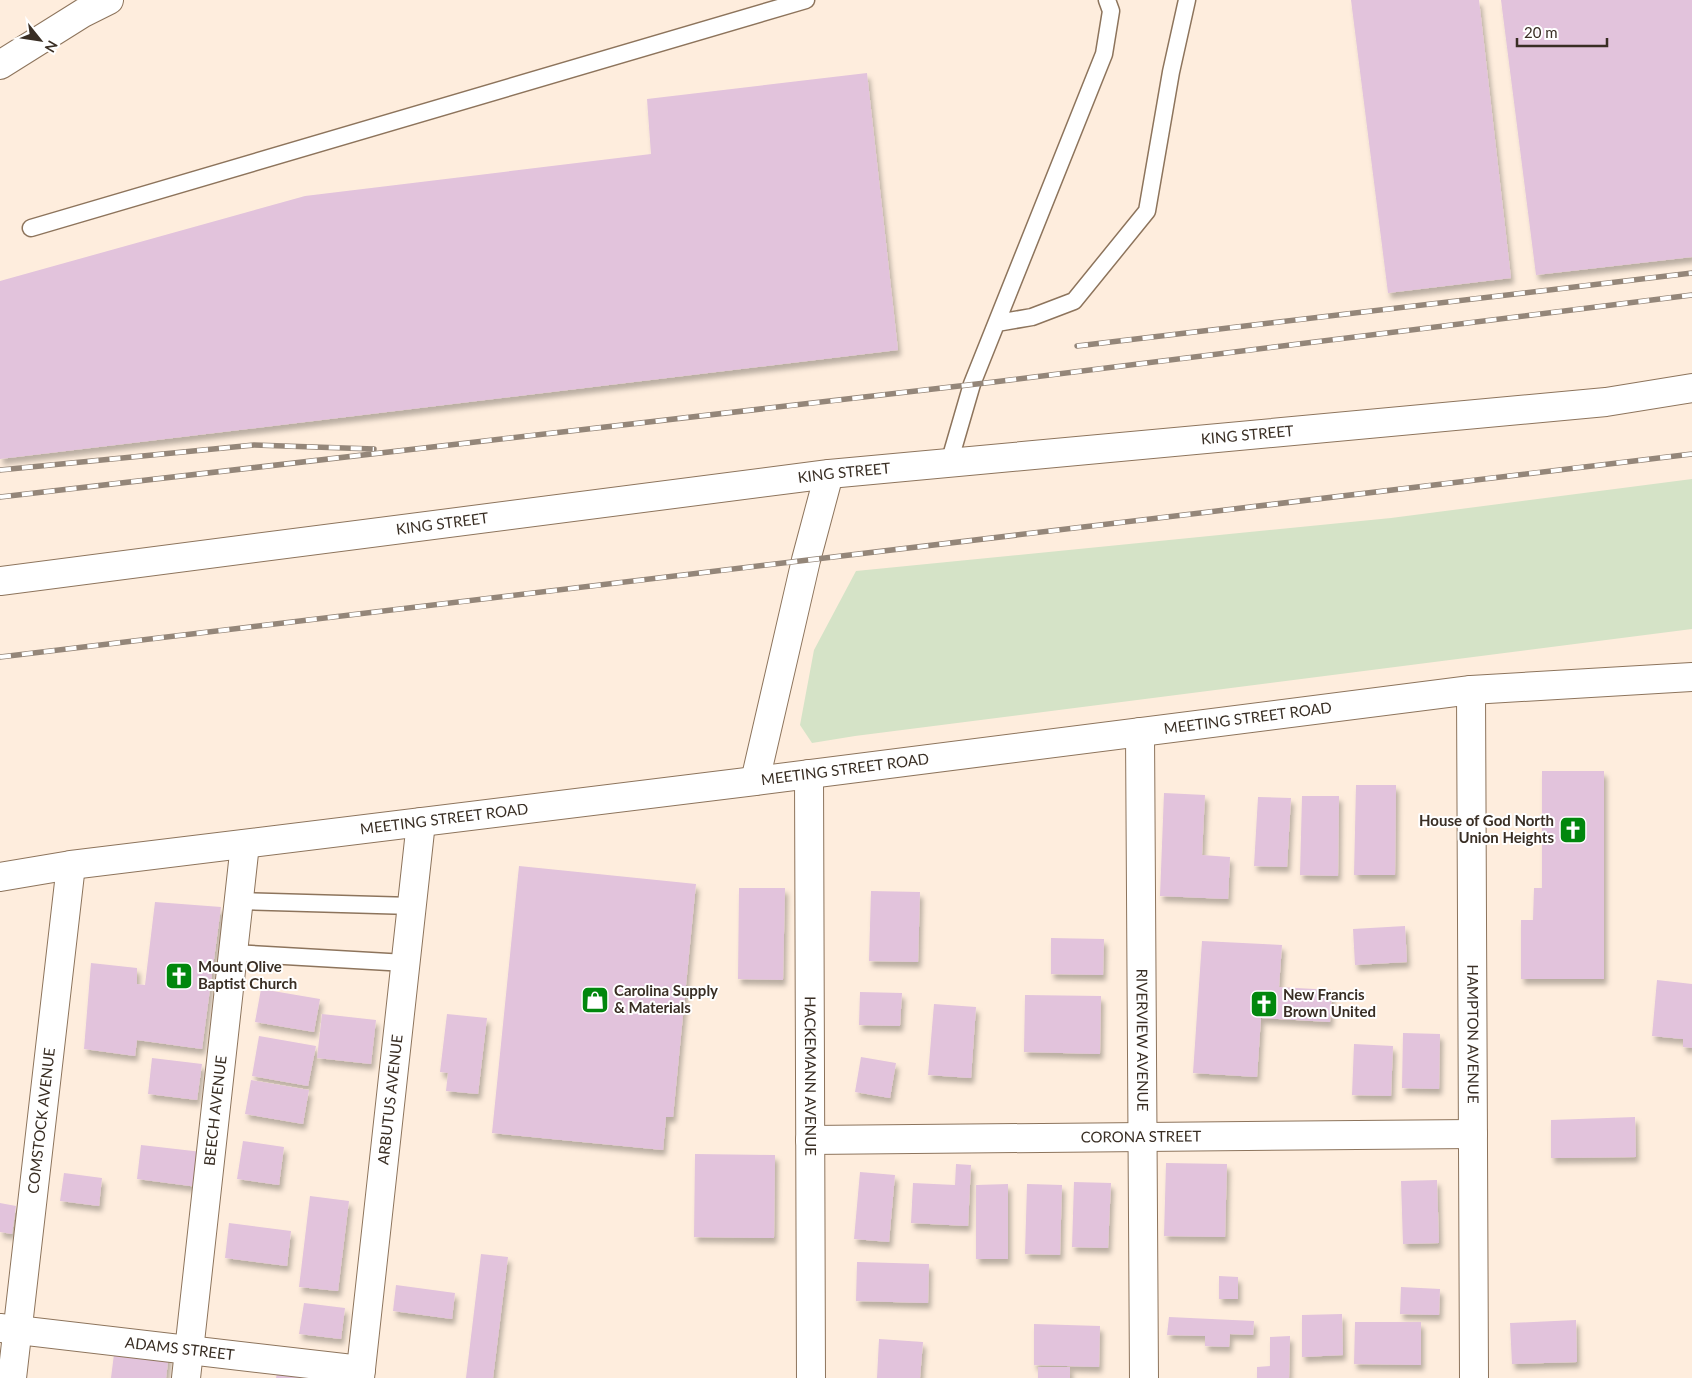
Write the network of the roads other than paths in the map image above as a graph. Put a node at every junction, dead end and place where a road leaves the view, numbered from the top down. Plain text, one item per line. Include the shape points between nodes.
1 (109, 0) edge
2 (806, 0) edge
3 (1107, 0) edge
4 (1186, 0) edge
5 (83, 13) junction
6 (0, 42) edge
7 (0, 65) edge
8 (31, 228) dead end
9 (997, 323) junction
10 (1692, 388) edge
11 (948, 463) junction
12 (829, 474) junction
13 (0, 581) edge
14 (1692, 677) edge
15 (1471, 690) junction
16 (1140, 732) junction
17 (809, 774) junction
18 (755, 781) junction
19 (421, 822) junction
20 (245, 844) junction
21 (71, 865) junction
22 (0, 877) edge
23 (238, 901) junction
24 (412, 906) junction
25 (233, 953) junction
26 (406, 963) junction
27 (1473, 1134) junction
28 (1143, 1138) junction
29 (810, 1140) junction
30 (8, 1329) edge
31 (189, 1350) junction
32 (360, 1374) edge
33 (12, 1378) edge
34 (186, 1378) edge
35 (811, 1378) edge
36 (1144, 1378) edge
37 (1474, 1378) edge

1 - 5 main road
2 - 8 lane
3 - 9 lane via 1111,11 1104,54
4 - 9 lane via 1170,72 1147,211 1074,301 1032,317
5 - 6 main road
5 - 7 main road
9 - 11 lane via 972,384
10 - 11 main road, KING STREET via 1606,402
11 - 12 main road, KING STREET
12 - 13 main road, KING STREET
12 - 18 main road
14 - 15 main road, MEETING STREET ROAD
15 - 16 main road, MEETING STREET ROAD
15 - 27 main road, HAMPTON AVENUE
16 - 17 main road, MEETING STREET ROAD
16 - 28 main road, RIVERVIEW AVENUE
17 - 18 main road, MEETING STREET ROAD
17 - 29 main road, HACKEMANN AVENUE
18 - 19 main road, MEETING STREET ROAD
19 - 20 main road, MEETING STREET ROAD
19 - 24 main road, ARBUTUS AVENUE
20 - 21 main road, MEETING STREET ROAD
20 - 23 main road, BEECH AVENUE
21 - 22 main road, MEETING STREET ROAD
21 - 30 main road, COMSTOCK AVENUE
23 - 24 lane
23 - 25 main road, BEECH AVENUE
24 - 26 main road, ARBUTUS AVENUE
25 - 26 lane
25 - 31 main road, BEECH AVENUE
26 - 32 main road, ARBUTUS AVENUE
27 - 28 main road, CORONA STREET
27 - 37 main road, HAMPTON AVENUE
28 - 29 main road, CORONA STREET
28 - 36 main road, RIVERVIEW AVENUE
29 - 35 main road, HACKEMANN AVENUE
30 - 31 main road, ADAMS STREET
30 - 33 main road, COMSTOCK AVENUE
31 - 32 main road, ADAMS STREET
31 - 34 main road, BEECH AVENUE

